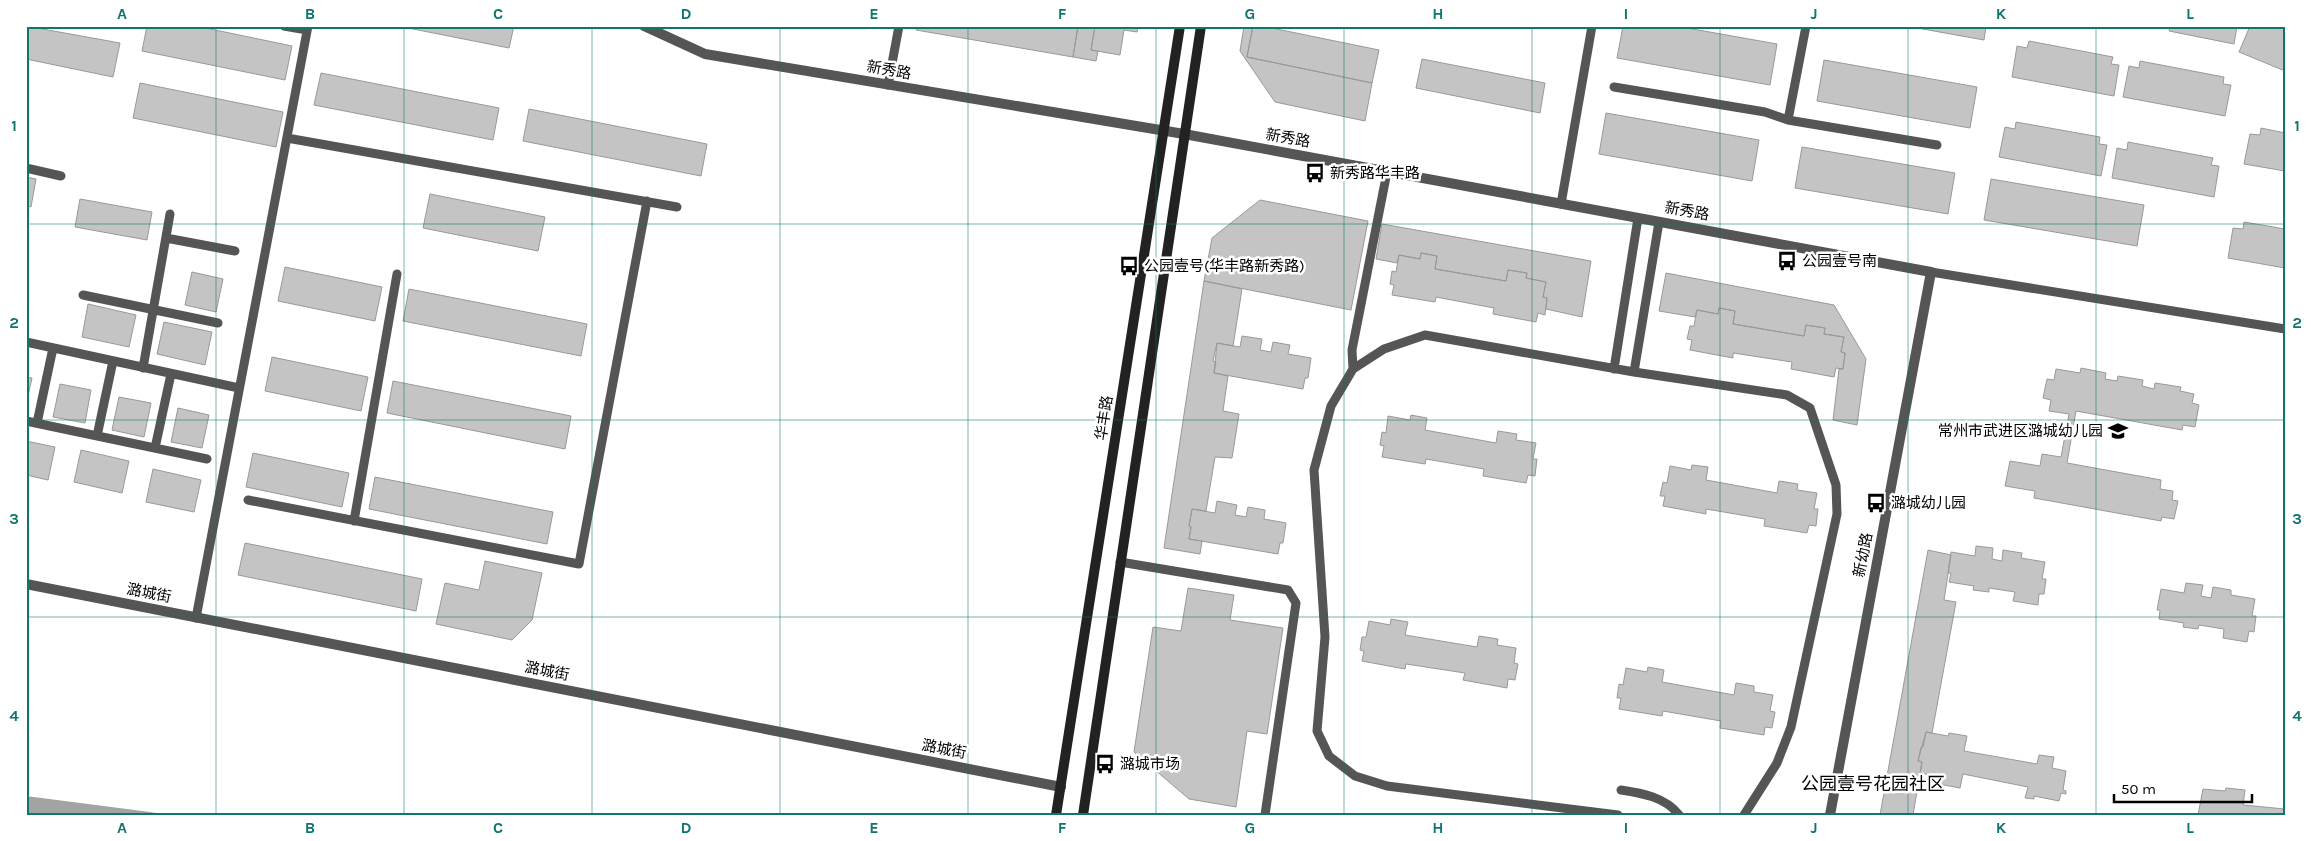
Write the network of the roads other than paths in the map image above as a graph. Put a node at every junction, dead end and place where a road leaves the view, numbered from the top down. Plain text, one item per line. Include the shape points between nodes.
1 (284, 26) edge
2 (644, 26) edge
3 (899, 26) edge
4 (1180, 26) edge
5 (1201, 26) edge
6 (1592, 26) edge
7 (1806, 26) edge
8 (307, 28) edge
9 (888, 85) junction
10 (1614, 86) dead end
11 (1788, 120) junction
12 (1164, 131) junction
13 (1184, 134) junction
14 (287, 138) junction
15 (1938, 145) dead end
16 (26, 168) edge
17 (1387, 172) junction
18 (61, 176) dead end
19 (647, 201) junction
20 (1561, 204) junction
21 (677, 207) dead end
22 (170, 214) dead end
23 (1638, 218) junction
24 (1659, 222) junction
25 (166, 238) junction
26 (235, 251) dead end
27 (1931, 272) junction
28 (397, 274) dead end
29 (83, 295) dead end
30 (154, 309) junction
31 (218, 322) dead end
32 (2285, 329) edge
33 (26, 342) edge
34 (53, 348) junction
35 (113, 361) junction
36 (143, 368) junction
37 (1353, 369) junction
38 (1614, 369) junction
39 (1634, 372) junction
40 (171, 374) junction
41 (239, 388) junction
42 (26, 421) edge
43 (37, 423) junction
44 (97, 436) junction
45 (156, 448) junction
46 (207, 459) dead end
47 (248, 500) dead end
48 (354, 520) junction
49 (1120, 562) junction
50 (26, 584) edge
51 (196, 618) junction
52 (1061, 787) junction
53 (1621, 790) dead end
54 (1557, 811) edge
55 (1056, 815) edge
56 (1083, 815) edge
57 (1265, 815) edge
58 (1618, 815) edge
59 (1680, 815) edge
60 (1744, 815) edge
61 (1830, 815) edge

1 - 8 lane
2 - 9 street, 新秀路 via 705,54
3 - 9 lane
4 - 12 street, 华丰路
5 - 13 street
6 - 20 lane
7 - 11 lane
8 - 14 lane
9 - 12 street, 新秀路
10 - 11 lane via 1764,112
11 - 15 lane
12 - 13 street, 新秀路
12 - 52 street, 华丰路
13 - 17 street, 新秀路
13 - 49 street
14 - 19 lane
14 - 41 lane
16 - 18 lane
17 - 20 street, 新秀路
17 - 37 lane via 1352,350
19 - 21 lane
19 - 48 lane via 579,564
20 - 23 street, 新秀路
22 - 25 lane
23 - 24 street, 新秀路
23 - 38 lane
24 - 27 street, 新秀路
24 - 39 lane
25 - 26 lane
25 - 30 lane
27 - 32 lane
27 - 61 street, 新幼路
28 - 48 lane
29 - 30 lane
30 - 31 lane
30 - 36 lane
33 - 34 lane
34 - 35 lane
34 - 43 lane
35 - 36 lane
35 - 44 lane
36 - 40 lane
37 - 38 lane via 1384,348 1425,335
37 - 54 lane via 1331,406 1314,470 1325,637 1317,731 1329,756 1355,776 1387,786
38 - 39 lane
39 - 60 lane via 1788,395 1810,408 1836,485 1837,514 1791,727 1777,763
40 - 41 lane
40 - 45 lane
41 - 51 lane
42 - 43 lane
43 - 44 lane
44 - 45 lane
45 - 46 lane
47 - 48 lane
49 - 56 street
49 - 57 lane via 1288,590 1296,603
50 - 51 street, 潞城街
51 - 52 street, 潞城街
52 - 55 street, 华丰路
53 - 59 lane via 1658,798
54 - 58 lane

